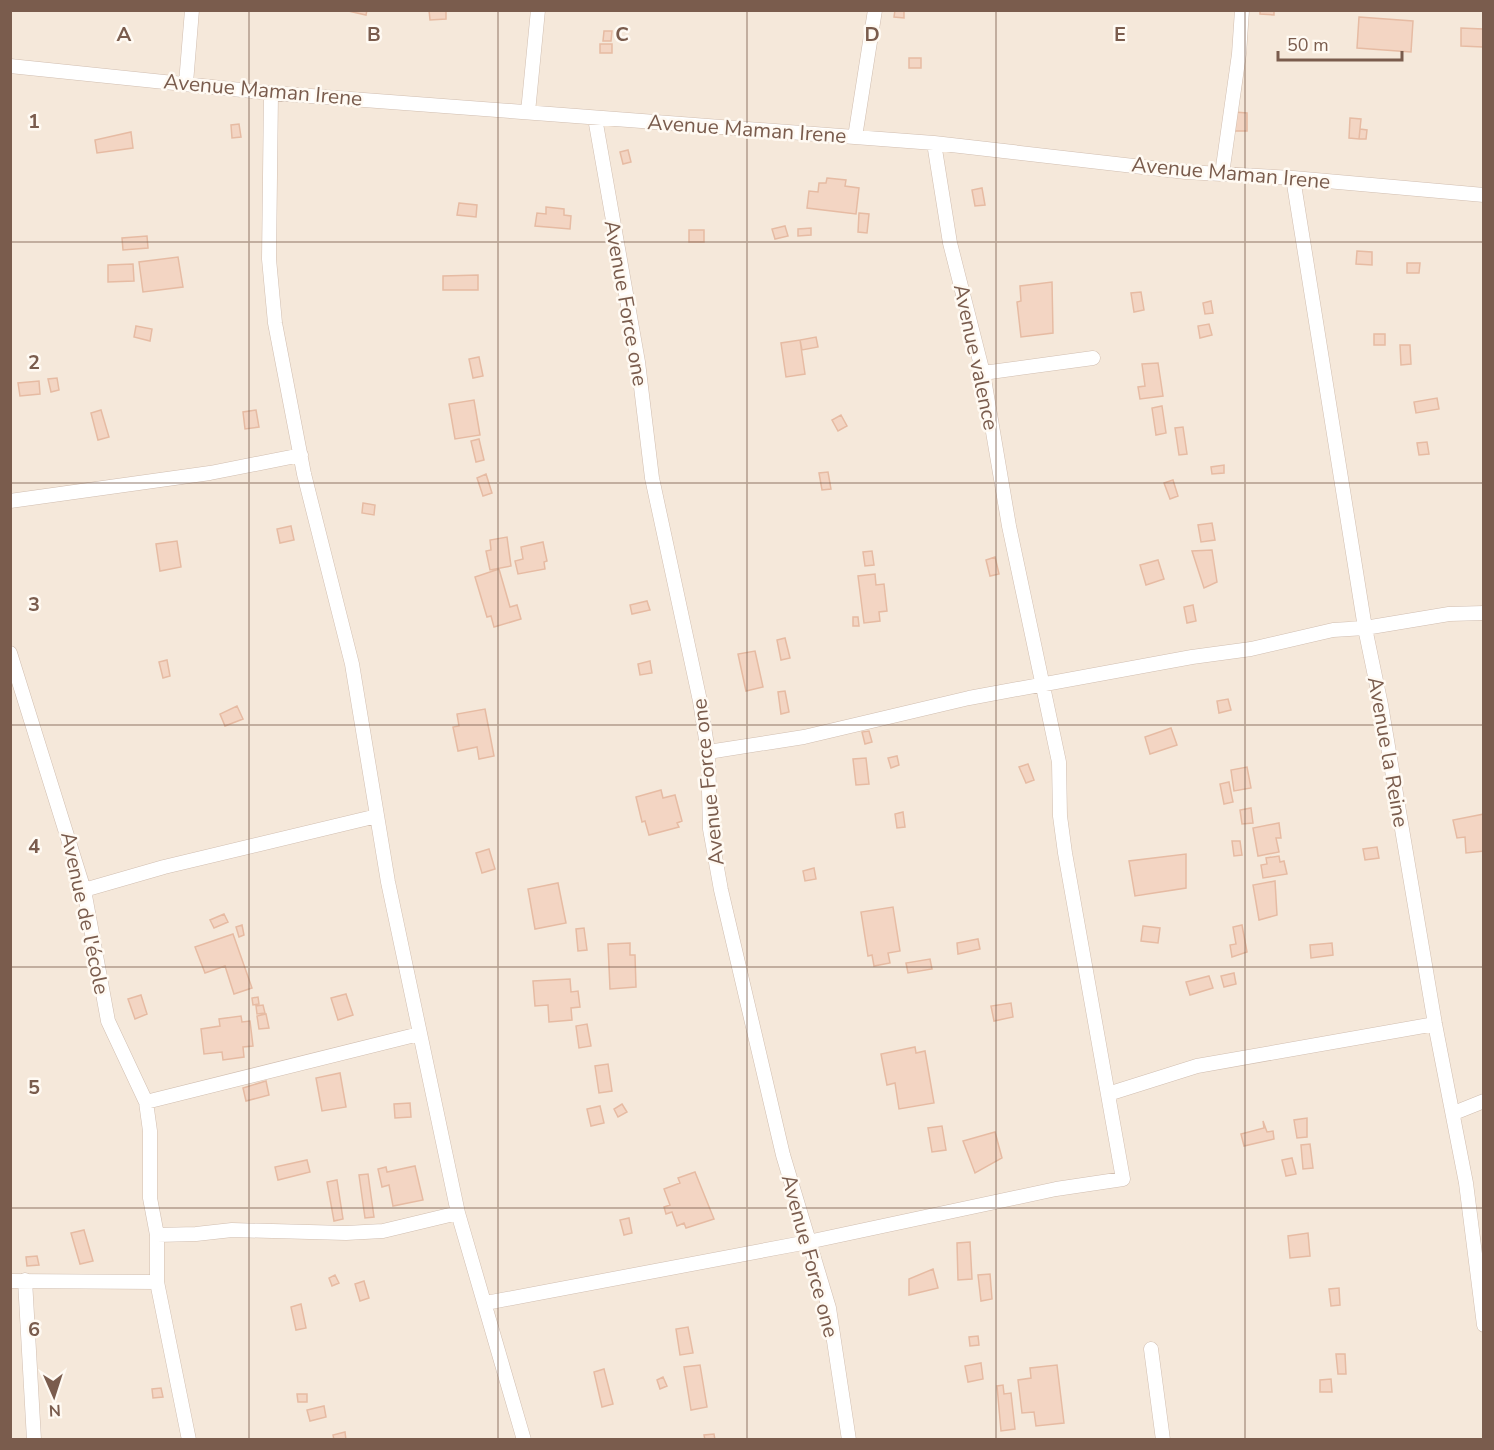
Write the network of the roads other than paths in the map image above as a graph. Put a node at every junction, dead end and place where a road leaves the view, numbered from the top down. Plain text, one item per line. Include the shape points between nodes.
1 (192, 10) edge
2 (538, 10) edge
3 (875, 10) edge
4 (1242, 10) edge
5 (10, 66) edge
6 (186, 83) junction
7 (271, 93) junction
8 (528, 112) junction
9 (595, 117) junction
10 (855, 137) junction
11 (934, 143) junction
12 (1222, 174) junction
13 (1293, 178) junction
14 (1484, 195) edge
15 (1093, 358) dead end
16 (983, 373) junction
17 (301, 455) junction
18 (10, 501) edge
19 (1484, 613) edge
20 (1365, 628) junction
21 (10, 653) edge
22 (1041, 684) junction
23 (708, 752) junction
24 (377, 816) junction
25 (84, 890) junction
26 (1435, 1024) junction
27 (419, 1034) junction
28 (1108, 1094) junction
29 (1484, 1101) edge
30 (146, 1102) junction
31 (1454, 1113) junction
32 (458, 1213) junction
33 (157, 1234) junction
34 (808, 1242) junction
35 (25, 1280) junction
36 (10, 1281) edge
37 (157, 1282) junction
38 (486, 1303) junction
39 (1484, 1325) edge
40 (1151, 1350) dead end
41 (34, 1440) edge
42 (189, 1440) edge
43 (524, 1440) edge
44 (849, 1440) edge
45 (1163, 1440) edge

1 - 6 street
2 - 8 street
3 - 10 street
4 - 12 street
5 - 6 street, Avenue Maman Irene
6 - 7 street, Avenue Maman Irene
7 - 8 street, Avenue Maman Irene
7 - 17 street via 269,259 275,323
8 - 9 street, Avenue Maman Irene
9 - 10 street, Avenue Maman Irene
9 - 23 street, Avenue Force one via 638,362 652,478
10 - 11 street, Avenue Maman Irene
11 - 12 street, Avenue Maman Irene
11 - 16 street, Avenue valence via 950,243
12 - 13 street, Avenue Maman Irene
13 - 14 street, Avenue Maman Irene
13 - 20 street, Avenue la Reine
15 - 16 street
16 - 22 street, Avenue valence
17 - 18 street
17 - 24 street via 352,664
19 - 20 street via 1449,614
20 - 22 street via 1333,630 1251,649
20 - 26 street, Avenue la Reine via 1382,705
21 - 25 street, Avenue de l'école
22 - 23 street via 804,737
22 - 28 street, Avenue valence via 1059,762 1065,853
23 - 34 street, Avenue Force one via 710,829 721,890 783,1155
24 - 25 street
24 - 27 street
25 - 30 street, Avenue de l'école via 108,1021
26 - 28 street via 1197,1066
26 - 31 street, Avenue la Reine
27 - 30 street
27 - 32 street
28 - 34 street, Avenue valence via 1124,1179 1056,1189
29 - 31 street
30 - 33 street, Avenue de l'école via 150,1198
31 - 39 street, Avenue la Reine
32 - 33 street via 383,1231 232,1230
32 - 38 street
33 - 37 street, Avenue de l'école
34 - 38 street
34 - 44 street, Avenue Force one via 829,1308
35 - 36 street
35 - 37 street
35 - 41 street
37 - 42 street, Avenue de l'école
38 - 43 street
40 - 45 street

